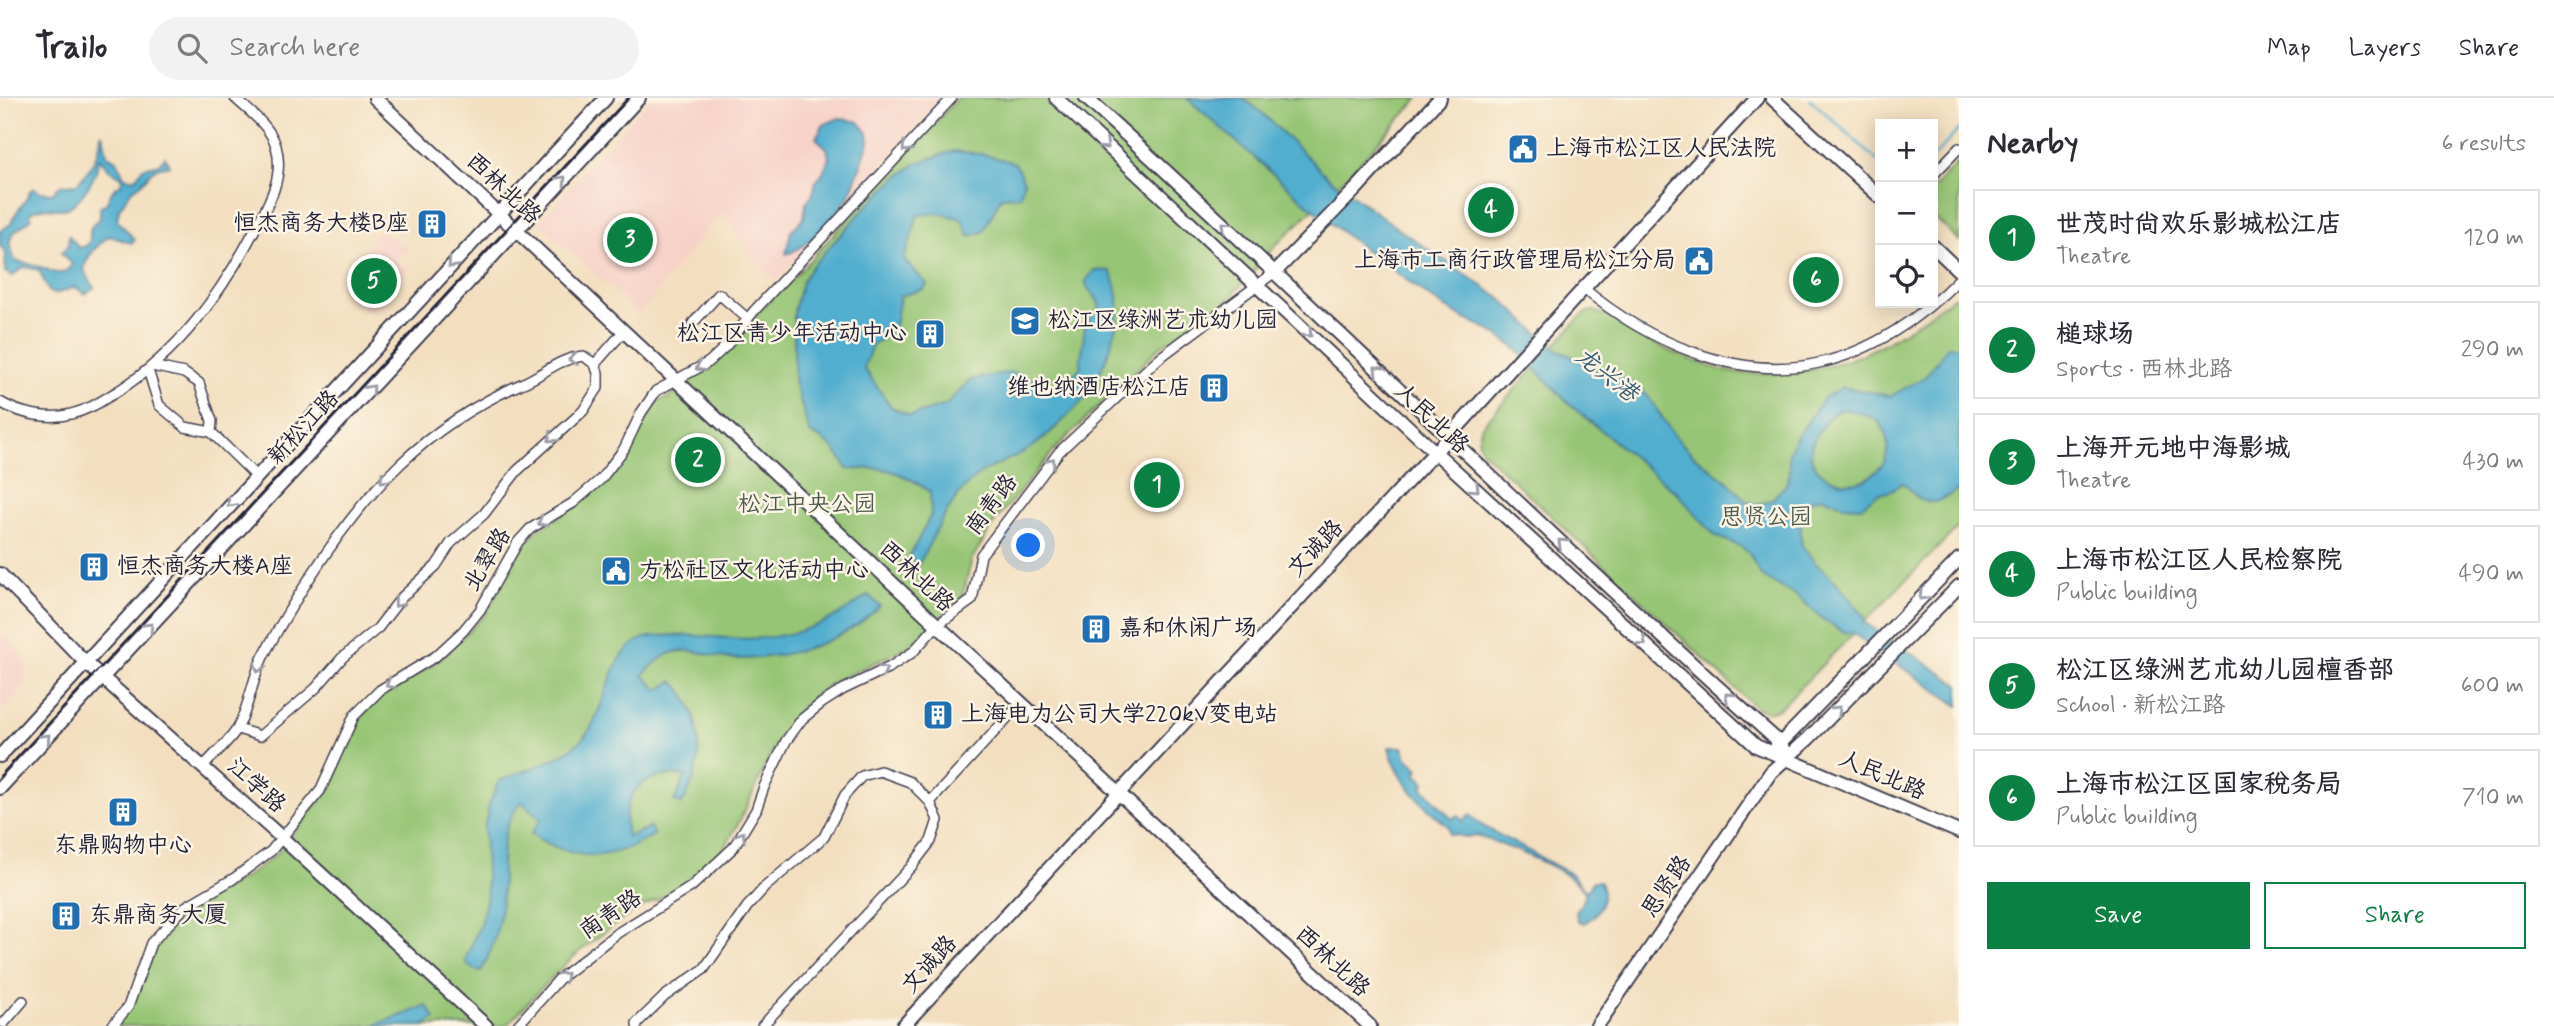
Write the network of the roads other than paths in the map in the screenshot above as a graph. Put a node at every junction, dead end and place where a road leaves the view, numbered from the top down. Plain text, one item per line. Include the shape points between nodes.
1 (236, 98) edge
2 (375, 98) edge
3 (606, 98) edge
4 (639, 98) edge
5 (952, 98) edge
6 (1056, 98) edge
7 (1086, 98) edge
8 (1440, 98) edge
9 (1757, 98) edge
10 (1772, 98) edge
11 (1959, 148) edge
12 (1938, 170) edge
13 (1875, 192) edge
14 (498, 214) junction
15 (515, 229) junction
16 (1938, 251) edge
17 (1959, 271) edge
18 (1275, 272) junction
19 (1959, 279) edge
20 (1258, 286) junction
21 (1582, 288) junction
22 (748, 318) junction
23 (693, 323) dead end
24 (624, 331) junction
25 (595, 364) junction
26 (150, 368) junction
27 (677, 380) junction
28 (0, 401) edge
29 (211, 432) junction
30 (1447, 436) junction
31 (1435, 452) junction
32 (256, 476) junction
33 (1959, 559) edge
34 (0, 574) edge
35 (1959, 586) edge
36 (937, 625) junction
37 (85, 662) junction
38 (102, 677) junction
39 (1021, 703) junction
40 (238, 729) junction
41 (1780, 743) junction
42 (1770, 753) junction
43 (0, 756) edge
44 (1788, 758) junction
45 (203, 767) junction
46 (1771, 772) junction
47 (0, 789) edge
48 (1117, 792) junction
49 (930, 802) junction
50 (1959, 832) edge
51 (282, 838) junction
52 (23, 1001) dead end
53 (3, 1024) edge
54 (112, 1026) edge
55 (486, 1026) edge
56 (517, 1026) edge
57 (637, 1026) edge
58 (762, 1026) edge
59 (902, 1026) edge
60 (1370, 1026) edge
61 (1597, 1026) edge

1 - 26 street via 267,128 276,146 279,175 262,216 219,291
2 - 14 main road, 西林北路
3 - 14 main road, 新松江路
15 -> 4 main road, 新松江路
5 -> 22 street, 北翠路
6 -> 20 main road, 人民北路
18 -> 7 main road, 人民北路
8 - 18 main road, 南青路
9 - 21 main road, 文诚路
10 - 13 main road
11 - 12 street
14 - 15 main road, 西林北路
14 -> 32 main road, 新松江路
15 - 24 main road, 西林北路
38 -> 15 main road, 新松江路
16 - 17 main road
18 - 20 street, 南青路
30 -> 18 main road, 人民北路
19 - 21 street via 1910,321 1867,346 1819,363 1753,367 1656,337
20 -> 31 main road, 人民北路
36 -> 20 street, 南青路 via 972,600 981,555 1059,452 1158,359
21 - 30 main road, 文诚路
22 - 23 street via 719,294
22 -> 27 street, 北翠路 via 709,362
24 - 25 street
24 - 27 main road, 西林北路
25 -> 40 street via 598,388 583,411 517,471 484,514 401,598 378,628 260,736
25 -> 40 street via 583,356 568,358 468,411 408,454 341,529 293,604 262,659
26 - 28 street via 90,408 69,415 24,412
26 - 29 street via 159,405 185,427
26 - 29 street via 184,373 199,383 212,421
27 - 36 main road, 西林北路
27 -> 51 street, 北翠路 via 656,391 624,449 601,479 518,542 463,631 436,656 380,690 354,716 320,791
29 - 32 street
30 - 31 main road, 文诚路
41 -> 30 main road, 人民北路
31 -> 42 main road, 人民北路 via 1756,746
31 - 48 main road, 文诚路
32 -> 37 main road, 新松江路
33 -> 41 main road
34 - 37 main road, 江学路
44 -> 35 main road, 思贤路
36 - 39 main road, 西林北路
56 -> 36 street, 南青路 via 559,978 615,934 691,887 733,848 756,810 786,741 802,719 822,702 913,652
37 - 38 main road, 江学路
37 - 43 main road, 新松江路
38 - 45 main road, 江学路
47 -> 38 main road, 新松江路
39 - 48 main road, 西林北路
39 - 49 street
40 - 45 street
41 - 42 main road
41 - 44 main road, 人民北路
42 - 44 main road, 人民北路
42 - 46 main road
44 - 46 main road, 思贤路
44 - 50 main road, 人民北路
45 - 51 main road, 江学路
46 - 61 main road, 思贤路
48 - 59 main road, 文诚路
48 - 60 main road, 西林北路
49 - 57 street via 910,782 880,771 862,776 845,795 824,837 765,887 704,969 648,1011
49 - 58 street via 938,820 931,841
51 - 54 street, 北翠路 via 242,872 185,906 151,943 128,1007
51 - 55 main road, 江学路
52 - 53 street

